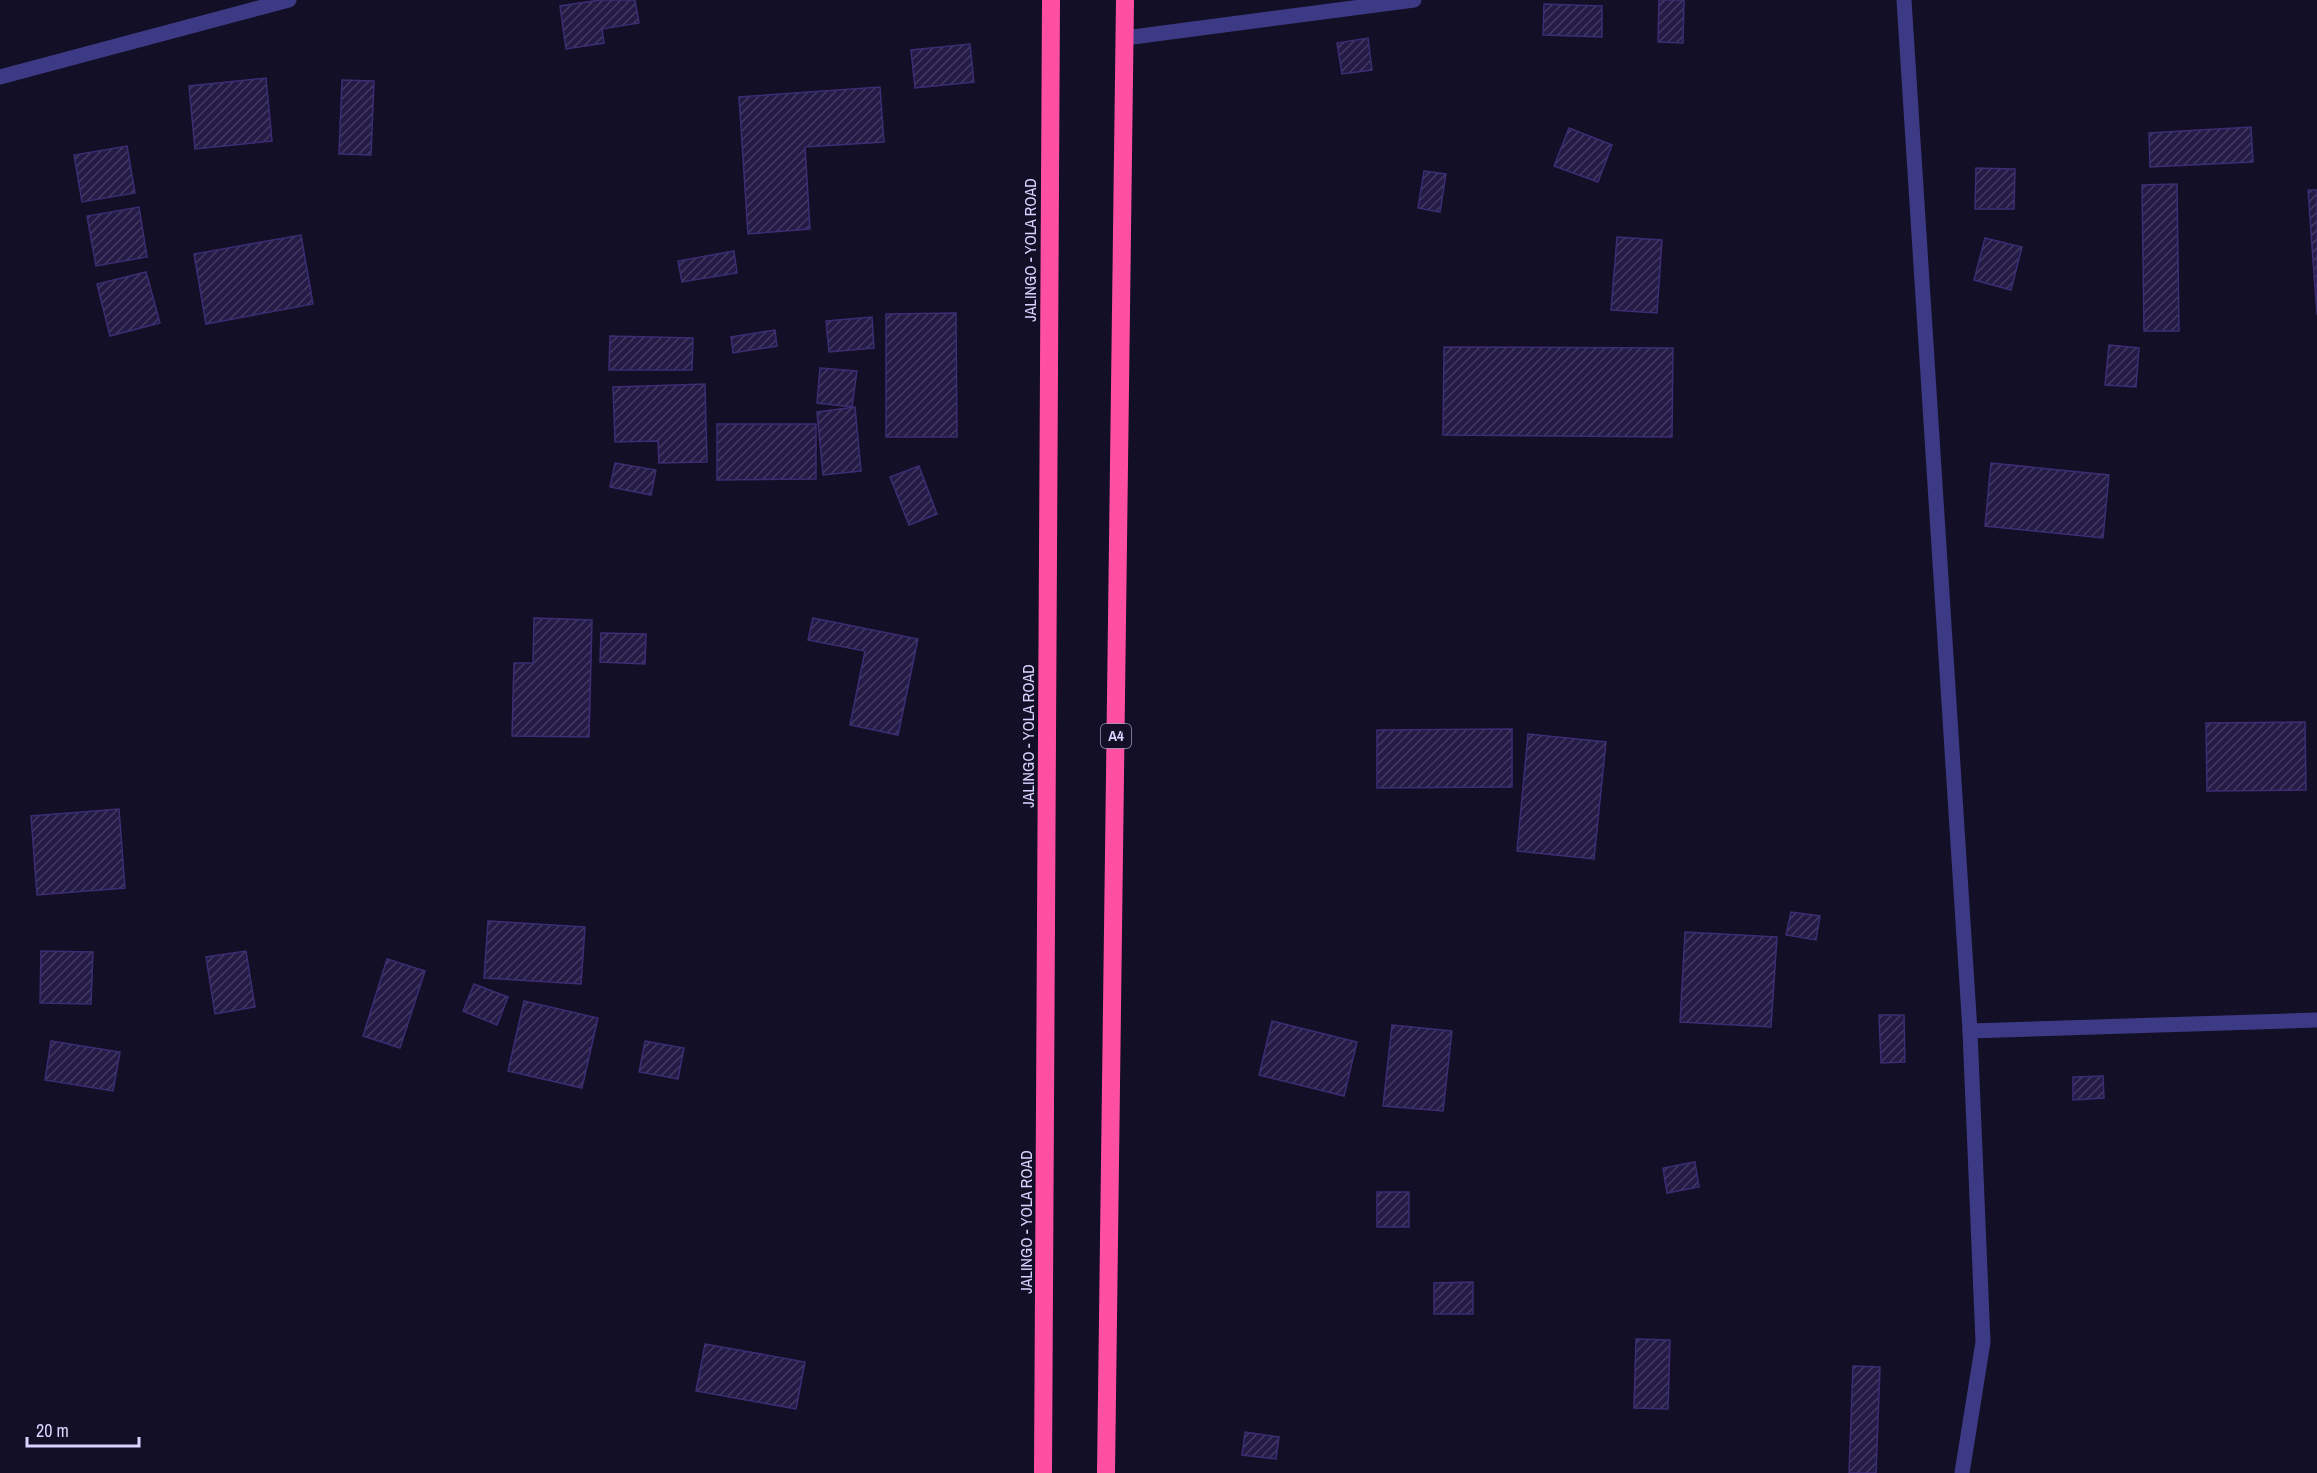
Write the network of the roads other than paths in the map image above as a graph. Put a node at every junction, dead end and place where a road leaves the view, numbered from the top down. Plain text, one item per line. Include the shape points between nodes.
1 (289, 0) edge
2 (1051, 0) edge
3 (1125, 0) edge
4 (1414, 0) edge
5 (1904, 0) edge
6 (1125, 38) junction
7 (0, 77) edge
8 (2317, 1020) edge
9 (1970, 1031) junction
10 (1042, 1473) edge
11 (1106, 1473) edge
12 (1962, 1473) edge

1 - 7 street
2 - 10 highway, JALINGO - YOLA ROAD
3 - 6 highway, A4
4 - 6 street
5 - 9 street
6 - 11 highway, A4
8 - 9 street
9 - 12 street via 1983,1342

